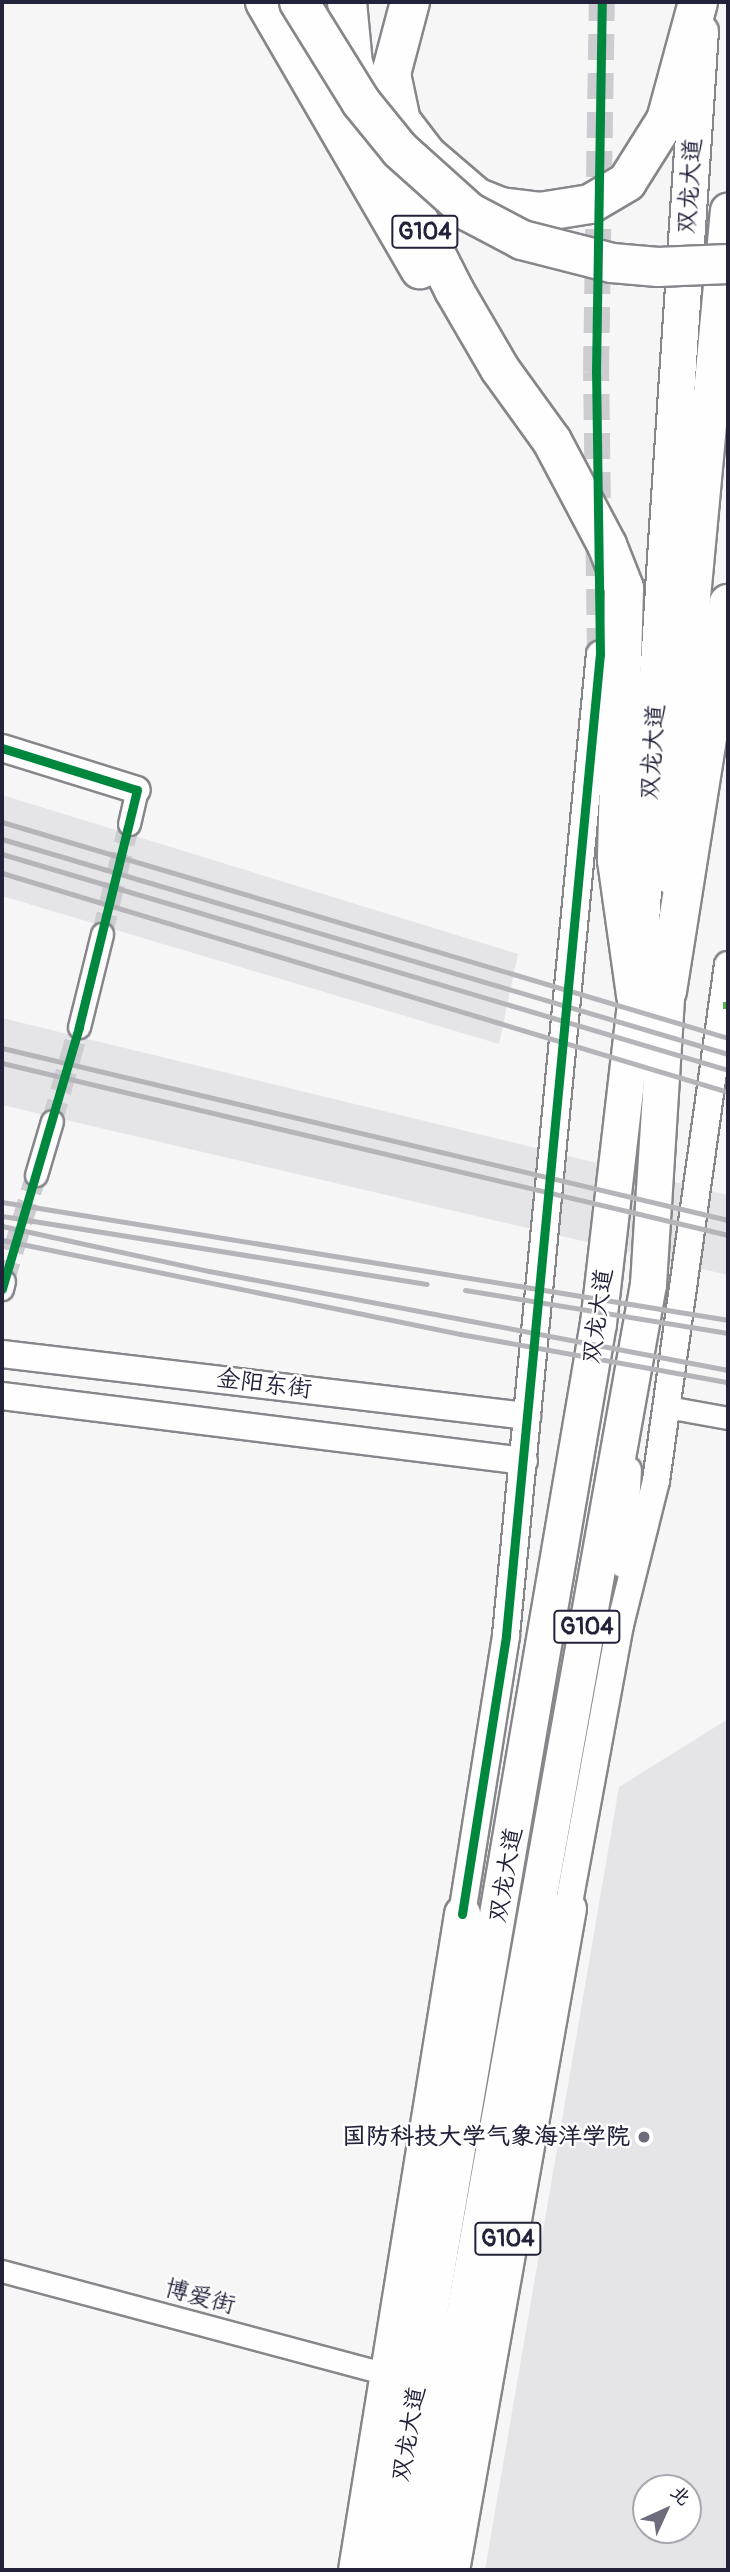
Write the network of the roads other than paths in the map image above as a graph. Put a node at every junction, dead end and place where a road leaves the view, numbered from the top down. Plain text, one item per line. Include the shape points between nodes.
1 (265, 2) edge
2 (299, 2) edge
3 (347, 2) edge
4 (410, 2) edge
5 (700, 2) edge
6 (728, 210) edge
7 (728, 264) edge
8 (517, 393) junction
9 (728, 604) edge
10 (600, 654) tunnel mouth
11 (2, 748) edge
12 (137, 790) joint
13 (129, 824) tunnel mouth
14 (102, 934) tunnel mouth
15 (728, 965) edge
16 (651, 993) junction
17 (79, 1027) tunnel mouth
18 (52, 1121) tunnel mouth
19 (36, 1175) tunnel mouth
20 (2, 1354) edge
21 (633, 1367) junction
22 (2, 1396) edge
23 (667, 1407) junction
24 (527, 1416) junction
25 (728, 1418) edge
26 (524, 1461) junction
27 (620, 1625) junction
28 (568, 1908) joint
29 (462, 1914) joint
30 (455, 2255) junction
31 (2, 2271) edge
32 (386, 2374) junction
33 (356, 2570) edge
34 (385, 2570) edge
35 (418, 2570) edge
36 (451, 2570) edge

1 - 8 highway via 417,265 482,354
2 - 7 highway, bridge via 362,102 400,150 469,212 522,240 577,256 659,267
3 - 8 highway, G104, bridge via 353,64 397,177 454,290
4 - 5 highway via 390,74 401,121 426,155 476,197 500,207 540,212 590,204 627,182 666,120
5 - 16 highway, 双龙大道
6 - 16 highway, 双龙大道
8 - 16 highway, G104 via 552,440 607,545 624,588 617,860
9 - 16 highway, G104
10 - 24 street
11 - 12 street
12 - 13 street
14 - 17 street
15 - 23 street
16 - 21 highway, 双龙大道 / G104 via 648,1284
16 - 30 highway, 双龙大道 / G104
18 - 19 street
20 - 24 street, 金阳东街
21 - 27 street
21 - 30 highway, 双龙大道 / G104
22 - 26 street, 金阳东街
23 - 25 street
23 - 27 street via 656,1480
24 - 26 street
26 - 29 street via 493,1726
27 - 28 street
28 - 36 highway, G104
29 - 32 highway, 双龙大道
30 - 34 highway, 双龙大道 / G104
30 - 35 highway, 双龙大道 / G104
31 - 32 street, 博爱街
32 - 33 highway, 双龙大道

